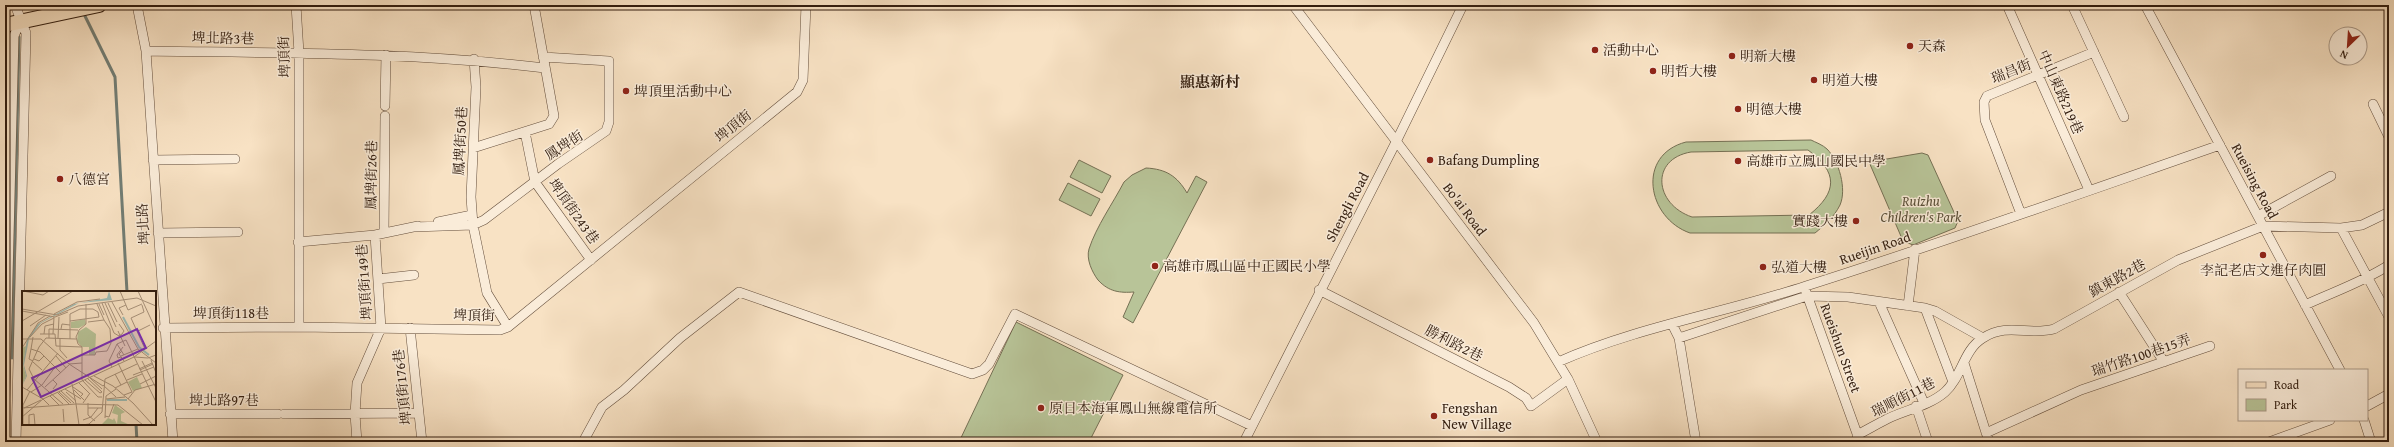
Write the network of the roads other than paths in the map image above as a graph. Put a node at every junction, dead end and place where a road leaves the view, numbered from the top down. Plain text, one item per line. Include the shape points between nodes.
1 (15, 5) edge
2 (99, 5) edge
3 (137, 5) edge
4 (296, 5) edge
5 (534, 5) edge
6 (806, 5) edge
7 (1293, 5) edge
8 (1462, 5) edge
9 (2007, 5) edge
10 (2072, 5) edge
11 (2145, 5) edge
12 (20, 22) junction
13 (5, 25) edge
14 (146, 51) junction
15 (2094, 52) junction
16 (299, 53) junction
17 (386, 55) junction
18 (543, 57) junction
19 (474, 59) junction
20 (545, 68) junction
21 (2038, 75) junction
22 (2373, 104) dead end
23 (386, 106) dead end
24 (385, 116) dead end
25 (2124, 117) dead end
26 (525, 132) junction
27 (2389, 137) edge
28 (1396, 142) junction
29 (2220, 145) junction
30 (473, 148) junction
31 (153, 160) junction
32 (235, 160) dead end
33 (2331, 176) dead end
34 (535, 182) junction
35 (2089, 190) junction
36 (2389, 212) edge
37 (472, 214) junction
38 (2021, 214) junction
39 (2258, 216) junction
40 (473, 224) junction
41 (2263, 226) junction
42 (413, 227) junction
43 (2341, 228) junction
44 (158, 232) junction
45 (238, 232) dead end
46 (380, 234) junction
47 (298, 242) junction
48 (1915, 249) junction
49 (591, 260) junction
50 (2389, 265) edge
51 (414, 274) dead end
52 (2370, 278) junction
53 (378, 279) junction
54 (1804, 287) junction
55 (1319, 290) junction
56 (2119, 292) junction
57 (1808, 296) junction
58 (1879, 302) junction
59 (2305, 305) junction
60 (1908, 306) junction
61 (1925, 308) junction
62 (2389, 317) edge
63 (1672, 324) junction
64 (299, 327) junction
65 (163, 328) junction
66 (381, 328) junction
67 (410, 328) junction
68 (508, 328) junction
69 (1679, 338) junction
70 (1983, 338) junction
71 (2210, 346) dead end
72 (1558, 362) junction
73 (2164, 362) junction
74 (1964, 363) junction
75 (2339, 369) edge
76 (1568, 379) junction
77 (1953, 382) junction
78 (2389, 394) edge
79 (5, 400) edge
80 (1920, 404) junction
81 (2368, 405) edge
82 (419, 412) junction
83 (170, 414) junction
84 (355, 414) junction
85 (2327, 421) edge
86 (2364, 421) edge
87 (1252, 426) junction
88 (1986, 433) junction
89 (1858, 439) edge
90 (16, 442) edge
91 (173, 442) edge
92 (357, 442) edge
93 (422, 442) edge
94 (583, 442) edge
95 (1244, 442) edge
96 (1597, 442) edge
97 (1696, 442) edge
98 (1928, 442) edge
99 (1988, 442) edge
100 (2268, 442) edge
101 (2371, 442) edge

1 - 12 street
2 - 12 main road
3 - 14 street, 埤北路
4 - 16 street, 埤頂街
5 - 18 street, 鳳埤街
6 - 49 street, 埤頂街 via 803,80 796,92
7 - 28 street, Bo'ai Road
8 - 28 street, Shengli Road
9 - 21 street, 中山東路219巷
10 - 15 street
11 - 29 street, Rueising Road
12 - 13 main road
12 - 79 street via 14,36
12 - 90 street via 26,33
14 - 16 street, 埤北路3巷
14 - 31 street, 埤北路
15 - 21 street, 瑞昌街
15 - 25 street
16 - 17 street
16 - 47 street, 埤頂街
17 - 19 street
17 - 23 street
18 - 20 street, 鳳埤街
18 - 34 street, 鳳埤街 via 610,61 609,122 606,132 600,138 558,164
19 - 20 street
19 - 30 street, 鳳埤街50巷 via 476,87
20 - 26 street, 鳳埤街 via 554,116 549,124
21 - 35 street, 中山東路219巷
21 - 38 street, 瑞昌街 via 1988,96 1984,102 1985,120
22 - 27 street
24 - 46 street, 鳳埤街26巷
26 - 30 street
26 - 34 street, 埤頂街243巷
28 - 55 street, Shengli Road
28 - 72 street, Bo'ai Road via 1534,323
29 - 35 street, Rueijin Road
29 - 39 street, Rueising Road
30 - 37 street, 鳳埤街50巷
31 - 32 street
31 - 44 street, 埤北路
33 - 39 street
34 - 40 street, 鳳埤街 via 495,213
34 - 49 street, 埤頂街243巷
35 - 38 street, Rueijin Road
36 - 43 street via 2362,224
37 - 40 street, 鳳埤街50巷
37 - 42 street, 鳳埤街
38 - 48 street, Rueijin Road
39 - 41 street, Rueising Road
40 - 42 street, 鳳埤街
40 - 68 street, 鳳埤街50巷 via 487,293
41 - 43 street
41 - 56 street, 鎮東路2巷 via 2178,260
41 - 59 street, Rueising Road
42 - 46 street, 鳳埤街
43 - 52 street
44 - 45 street
44 - 65 street, 埤北路
46 - 47 street, 鳳埤街
46 - 53 street, 埤頂街149巷
47 - 64 street, 埤頂街
48 - 54 street, Rueijin Road
48 - 60 street
49 - 68 street, 埤頂街
50 - 52 street
51 - 53 street
52 - 59 street
52 - 62 street
53 - 66 street, 埤頂街149巷
54 - 57 street, Rueishun Street
54 - 63 street, Rueijin Road
55 - 76 street, 勝利路2巷 via 1509,387 1526,398 1531,406
55 - 87 street, Shengli Road
56 - 70 street, 鎮東路2巷 via 2054,329 2033,332 2009,328
56 - 73 street
57 - 58 street via 1848,296
57 - 69 street
57 - 89 street, Rueishun Street
58 - 60 street
58 - 80 street
59 - 75 street, Rueising Road
60 - 61 street
61 - 70 street
61 - 77 street
63 - 69 street
63 - 72 street, Rueijin Road via 1575,354
64 - 65 street, 埤頂街118巷
64 - 66 street, 埤頂街
65 - 83 street, 埤北路
66 - 67 street, 埤頂街
66 - 84 street via 359,377
67 - 68 street, 埤頂街
67 - 82 street, 埤頂街176巷
69 - 97 street
70 - 74 street, 瑞順街11巷 via 1969,352
71 - 73 street, 瑞竹路100巷15弄
72 - 76 street, Bo'ai Road
73 - 88 street, 瑞竹路100巷15弄 via 2081,390
74 - 77 street, 瑞順街11巷
74 - 88 street
76 - 96 street, Bo'ai Road
77 - 80 street, 瑞順街11巷 via 1938,397
78 - 81 street
80 - 89 street, 瑞順街11巷
80 - 98 street
82 - 84 street, 埤北路97巷
82 - 93 street, 埤頂街176巷
83 - 84 street, 埤北路97巷
83 - 91 street, 埤北路
84 - 92 street
85 - 100 street
86 - 101 street
87 - 94 street via 1015,314 989,364 983,370 972,374 739,292 680,338 602,408
87 - 95 street, Shengli Road
88 - 99 street

